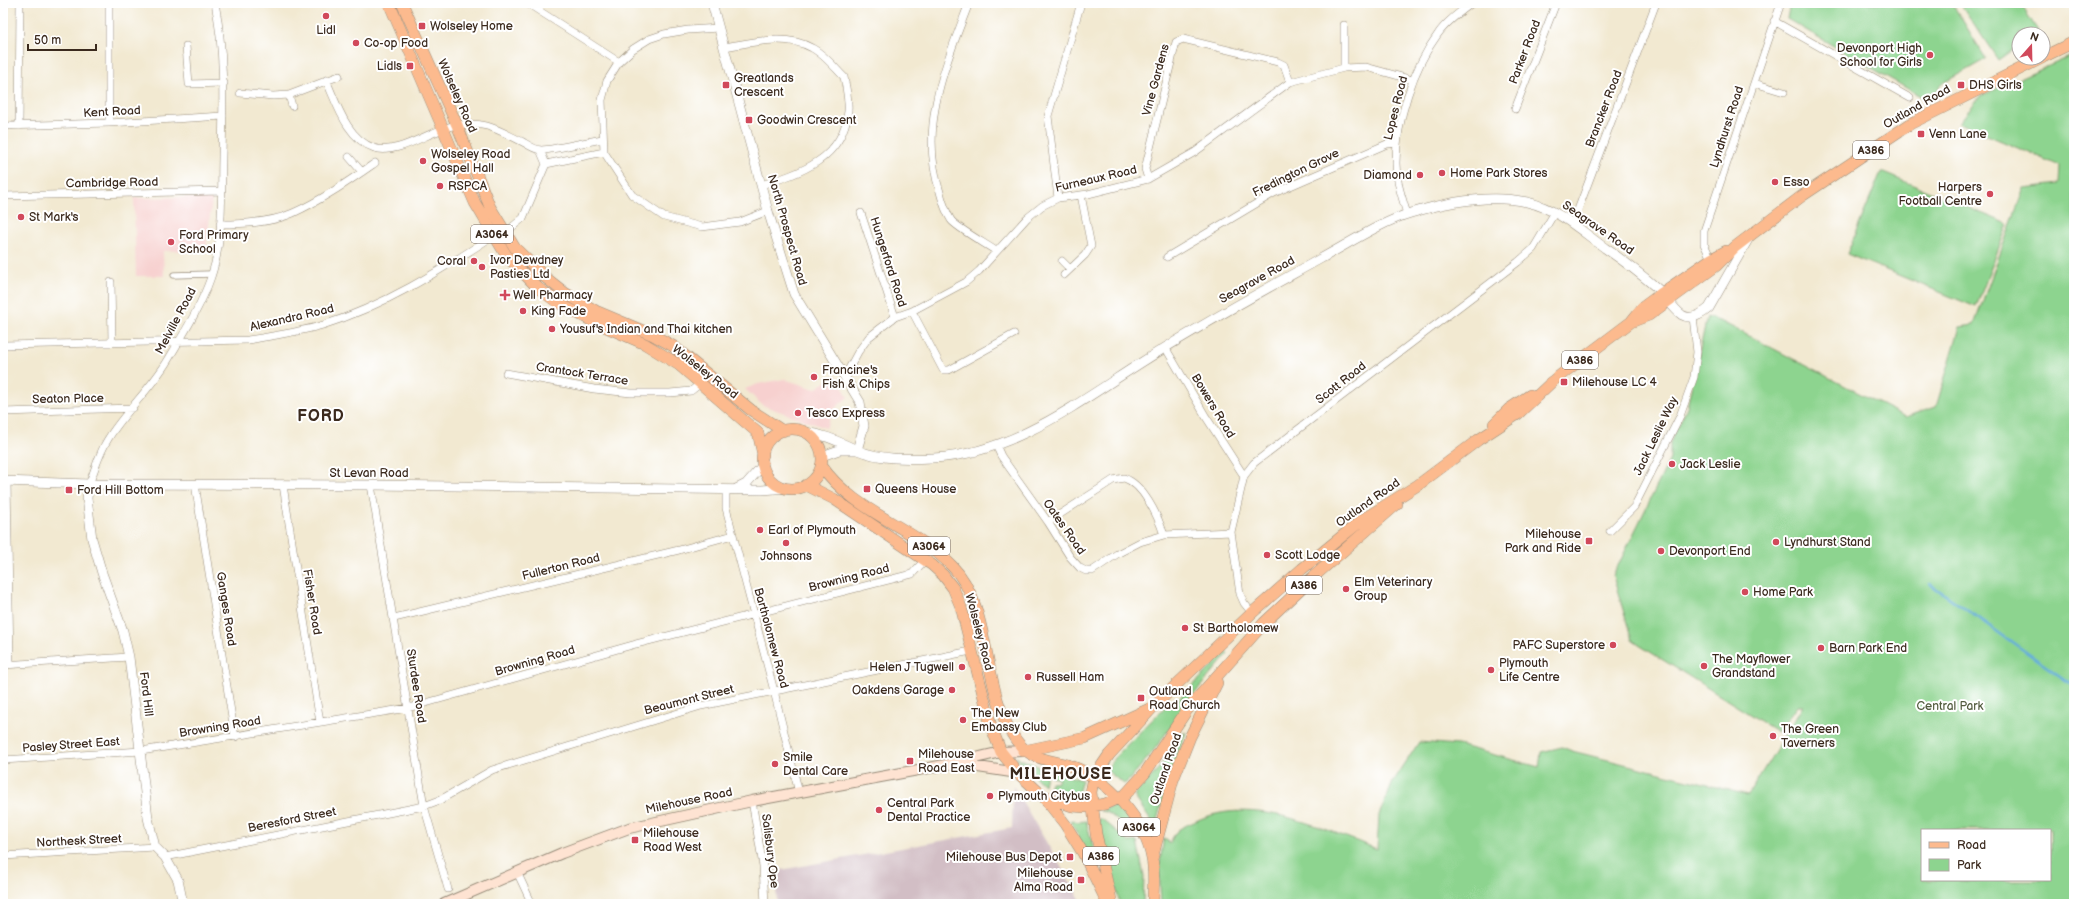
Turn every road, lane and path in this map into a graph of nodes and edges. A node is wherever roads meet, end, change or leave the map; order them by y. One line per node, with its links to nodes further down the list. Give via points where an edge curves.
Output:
1 (20, 3): 40 (street)
2 (109, 3): 37 (street)
3 (215, 3): 28 (street, Melville Road, via 220,28)
4 (389, 3): 41 (main road, Wolseley Road / A3064)
5 (402, 3): 38 (main road, Wolseley Road / A3064)
6 (527, 3): 21 (street)
7 (712, 3): 16 (street, North Prospect Road)
8 (969, 3): 66 (street, via 943,71 935,102 931,156 934,174 952,221)
9 (1081, 3): 55 (street, via 1048,116)
10 (1472, 3): 26 (street, Lopes Road, via 1438,33)
11 (1556, 3): 35 (street, Parker Road)
12 (1656, 3): 61 (street, Brancker Road)
13 (1780, 3): 14 (street, Lyndhurst Road)
14 (1774, 21): 29 (street, Lyndhurst Road); 33 (street)
15 (1344, 24): 23 (street)
16 (719, 28): 19 (street, North Prospect Road); 21 (street, via 688,30 649,39)
17 (2074, 42): 20 (main road, Outland Road / A386)
18 (186, 46): 28 (street, via 189,84)
19 (724, 47): 51 (street, North Prospect Road); 51 (street, via 771,40 793,41 813,48 844,77 848,110 840,141 818,163 793,175)
20 (2051, 54)
21 (619, 62): 42 (street, via 607,80 602,100)
22 (2026, 66): 64 (main road, Outland Road / A386, via 1910,124 1802,196)
23 (1344, 68): 26 (street, Furneaux Road, via 1366,67); 27 (street, Furneaux Road)
24 (339, 76): 25 (street)
25 (326, 80): 32 (street); 41 (street, via 350,129 360,141 373,148 395,148)
26 (1413, 80): 43 (street, Lopes Road)
27 (1290, 82): 50 (street, Furneaux Road, via 1195,152); 50 (street, Vine Gardens, via 1284,65 1278,62 1183,39 1176,42 1144,169)
28 (224, 83): 36 (street, Melville Road)
29 (1754, 83): 30 (street); 68 (street, Lyndhurst Road, via 1704,231 1704,244)
30 (1784, 92)
31 (240, 93): 32 (street)
32 (289, 95): 34 (street)
33 (1910, 98)
34 (292, 106)
35 (1515, 109)
36 (223, 116): 37 (street, Kent Road); 52 (street, Melville Road)
37 (109, 123): 40 (street, Kent Road)
38 (456, 125): 41 (street); 44 (street, via 483,124); 62 (main road, Wolseley Road / A3064, via 490,207)
39 (3, 126): 40 (street, Kent Road)
40 (19, 126)
41 (443, 129): 63 (main road, Wolseley Road / A3064, via 474,203)
42 (602, 139): 44 (street); 45 (street)
43 (1397, 144): 59 (street, Lopes Road, via 1398,183); 67 (street, Fredington Grove, via 1386,144 1274,193)
44 (540, 150): 48 (street)
45 (604, 152): 48 (street); 56 (street, via 632,195 664,217 702,227 740,222)
46 (349, 157): 49 (street)
47 (375, 163): 49 (street)
48 (546, 164): 62 (street, via 523,218)
49 (362, 172): 60 (street, via 292,214 247,223)
50 (1148, 179): 53 (street, Furneaux Road)
51 (761, 185): 56 (street, North Prospect Road)
52 (222, 191): 54 (street, Cambridge Road); 60 (street, Melville Road)
53 (1081, 195): 55 (street, Furneaux Road); 70 (street, via 1091,246)
54 (3, 196)
55 (1058, 198): 66 (street, Furneaux Road, via 1027,218)
56 (768, 211): 85 (street, North Prospect Road, via 794,294)
57 (1555, 212): 59 (street, Seagrave Road, via 1528,202 1506,199 1439,205); 61 (street, Seagrave Road); 95 (street, Scott Road, via 1533,249 1518,262 1254,463)
58 (861, 213): 77 (street, Hungerford Road)
59 (1407, 214): 83 (street, Seagrave Road, via 1232,307)
60 (220, 224): 71 (street, Melville Road)
61 (1573, 224): 75 (street, Seagrave Road, via 1636,269)
62 (505, 233): 89 (main road, Wolseley Road / A3064, via 528,262 565,293 596,311 673,346 751,410)
63 (493, 236): 80 (street, Alexandra Road, via 410,287 367,309 323,325 248,340); 86 (main road, Wolseley Road / A3064, via 518,269 557,302 576,314 645,344 679,365)
64 (1751, 236): 65 (main road, Outland Road / A386); 78 (street, via 1709,308 1702,315)
65 (1735, 247): 68 (main road, Outland Road / A386); 75 (main road, Outland Road, via 1716,266)
66 (996, 251): 76 (street, Furneaux Road, via 966,282)
67 (1167, 257)
68 (1711, 259): 75 (main road, Outland Road / A386)
69 (1062, 261): 70 (street)
70 (1070, 269): 73 (street)
71 (211, 274): 72 (street); 80 (street, Melville Road, via 199,307)
72 (174, 275)
73 (1064, 275)
74 (111, 282): 81 (street)
75 (1666, 297): 78 (street, Seagrave Road, via 1681,315); 99 (main road, Outland Road / A386, via 1644,307 1631,322 1555,379 1509,409 1478,440)
76 (912, 311): 77 (street, Furneaux Road); 79 (street, via 943,370 949,370)
77 (895, 317): 85 (street, Furneaux Road, via 869,337)
78 (1693, 317): 106 (street, Jack Leslie Way, via 1697,352 1694,377 1680,416 1634,507)
79 (1014, 334)
80 (179, 341): 81 (street, Alexandra Road); 87 (street, Melville Road, via 152,384)
81 (112, 343): 82 (street, Alexandra Road)
82 (3, 344)
83 (1165, 347): 91 (street, Seagrave Road, via 1059,415 1031,431); 95 (street, Bowers Road)
84 (506, 373): 86 (street, Crantock Terrace, via 631,393 691,390)
85 (845, 376): 92 (street, North Prospect Road, via 855,390 863,411 864,426)
86 (701, 383): 93 (main road, Wolseley Road / A3064, via 758,434)
87 (133, 408): 88 (street, Seaton Place); 97 (street, Melville Road, via 107,440)
88 (3, 412)
89 (783, 431): 90 (main road, via 794,429); 93 (main road, via 766,444)
90 (804, 432): 92 (street, via 818,433); 94 (main road, via 816,442)
91 (996, 445): 92 (street, Seagrave Road, via 962,455 935,458 879,457); 105 (street, Oates Road, via 1001,456)
92 (857, 450): 94 (street, via 839,450)
93 (763, 460): 103 (main road, via 767,475 774,483); 104 (street, via 746,484)
94 (822, 460): 102 (main road, via 816,477); 124 (main road, Wolseley Road / A3064, via 841,489 922,541 953,566 975,606 1000,709 1010,732)
95 (1244, 476): 107 (street, Scott Road)
96 (5, 481): 97 (street, St Levan Road); 116 (street)
97 (89, 484): 98 (street, St Levan Road); 115 (street, Ford Hill, via 92,539 123,631)
98 (195, 484): 100 (street, St Levan Road); 122 (street, Ganges Road)
99 (1418, 484): 112 (main road, Outland Road / A386, via 1362,520); 117 (main road, Outland Road / A386, via 1264,623)
100 (283, 485): 101 (street, St Levan Road); 121 (street, Fisher Road)
101 (371, 485): 104 (street, St Levan Road); 113 (street, Sturdee Road)
102 (806, 485): 103 (main road); 110 (main road, Wolseley Road / A3064, via 834,499)
103 (788, 488): 104 (street, St Levan Road)
104 (730, 489): 108 (street, Bartholomew Road, via 726,508)
105 (1048, 522): 109 (street, Oates Road, via 1070,557 1086,571 1092,571 1140,542); 109 (street, via 1114,480 1124,478 1137,484 1160,522)
106 (1610, 531)
107 (1231, 532): 109 (street, Oates Road); 112 (street, Scott Road, via 1240,594)
108 (732, 535): 111 (street, Bartholomew Road); 113 (street, Fullerton Road)
109 (1164, 535)
110 (925, 560): 111 (street, Browning Road, via 912,574); 114 (main road, Wolseley Road / A3064, via 944,575 953,588 961,607)
111 (752, 613): 118 (street, Bartholomew Road); 120 (street, Browning Road)
112 (1252, 613): 119 (main road, Outland Road / A386)
113 (394, 618): 120 (street, Sturdee Road)
114 (972, 650): 118 (street, Beaumont Street); 125 (main road, Wolseley Road / A3064, via 991,726)
115 (129, 657): 116 (street); 123 (street, Ford Hill)
116 (6, 664)
117 (1223, 670): 132 (main road, Outland Road / A386, via 1187,710 1145,773); 139 (main road, Outland Road / A386, via 1190,737 1173,780)
118 (774, 691): 130 (street, Bartholomew Road); 134 (street, Beaumont Street, via 701,706 492,770 440,800)
119 (1155, 705): 124 (main road, Outland Road / A386, via 1085,738); 129 (main road, Outland Road / A386, via 1109,755)
120 (408, 708): 121 (street, Browning Road); 134 (street, Sturdee Road)
121 (320, 722): 122 (street, Browning Road)
122 (235, 737): 123 (street, Browning Road)
123 (141, 751): 126 (street, Pasley Street East); 136 (street, Ford Hill, via 145,798)
124 (1023, 751): 125 (main road, Outland Road); 129 (main road, A3064, via 1038,758 1071,766)
125 (1001, 752): 127 (main road, Milehouse Road); 128 (main road, Wolseley Road / A3064)
126 (3, 760)
127 (950, 764): 128 (main road, Milehouse Road); 130 (main road, Milehouse Road)
128 (1018, 773): 131 (main road, Wolseley Road / A3064)
129 (1094, 777): 132 (main road, A3064); 135 (main road, A386)
130 (799, 793): 133 (main road, Milehouse Road)
131 (1043, 796): 135 (main road, Outland Road / A386, via 1072,806); 146 (main road, A386, via 1083,852)
132 (1119, 799): 135 (main road, Outland Road / A386); 139 (main road, A3064, via 1133,817)
133 (752, 801): 140 (main road, Milehouse Road, via 629,828); 145 (street, Salisbury Ope, via 763,866)
134 (424, 806): 138 (street, Beresford Street); 141 (street, Sturdee Road)
135 (1092, 806): 147 (main road, A386)
136 (155, 847): 137 (street, Northesk Street); 138 (street)
137 (3, 856)
138 (165, 857): 142 (street, via 178,880)
139 (1152, 859): 148 (main road, A386)
140 (517, 872): 143 (main road, Milehouse Road); 144 (street)
141 (448, 889)
142 (183, 904)
143 (444, 904)
144 (532, 904)
145 (765, 904)
146 (1108, 904)
147 (1112, 904)
148 (1153, 904)

